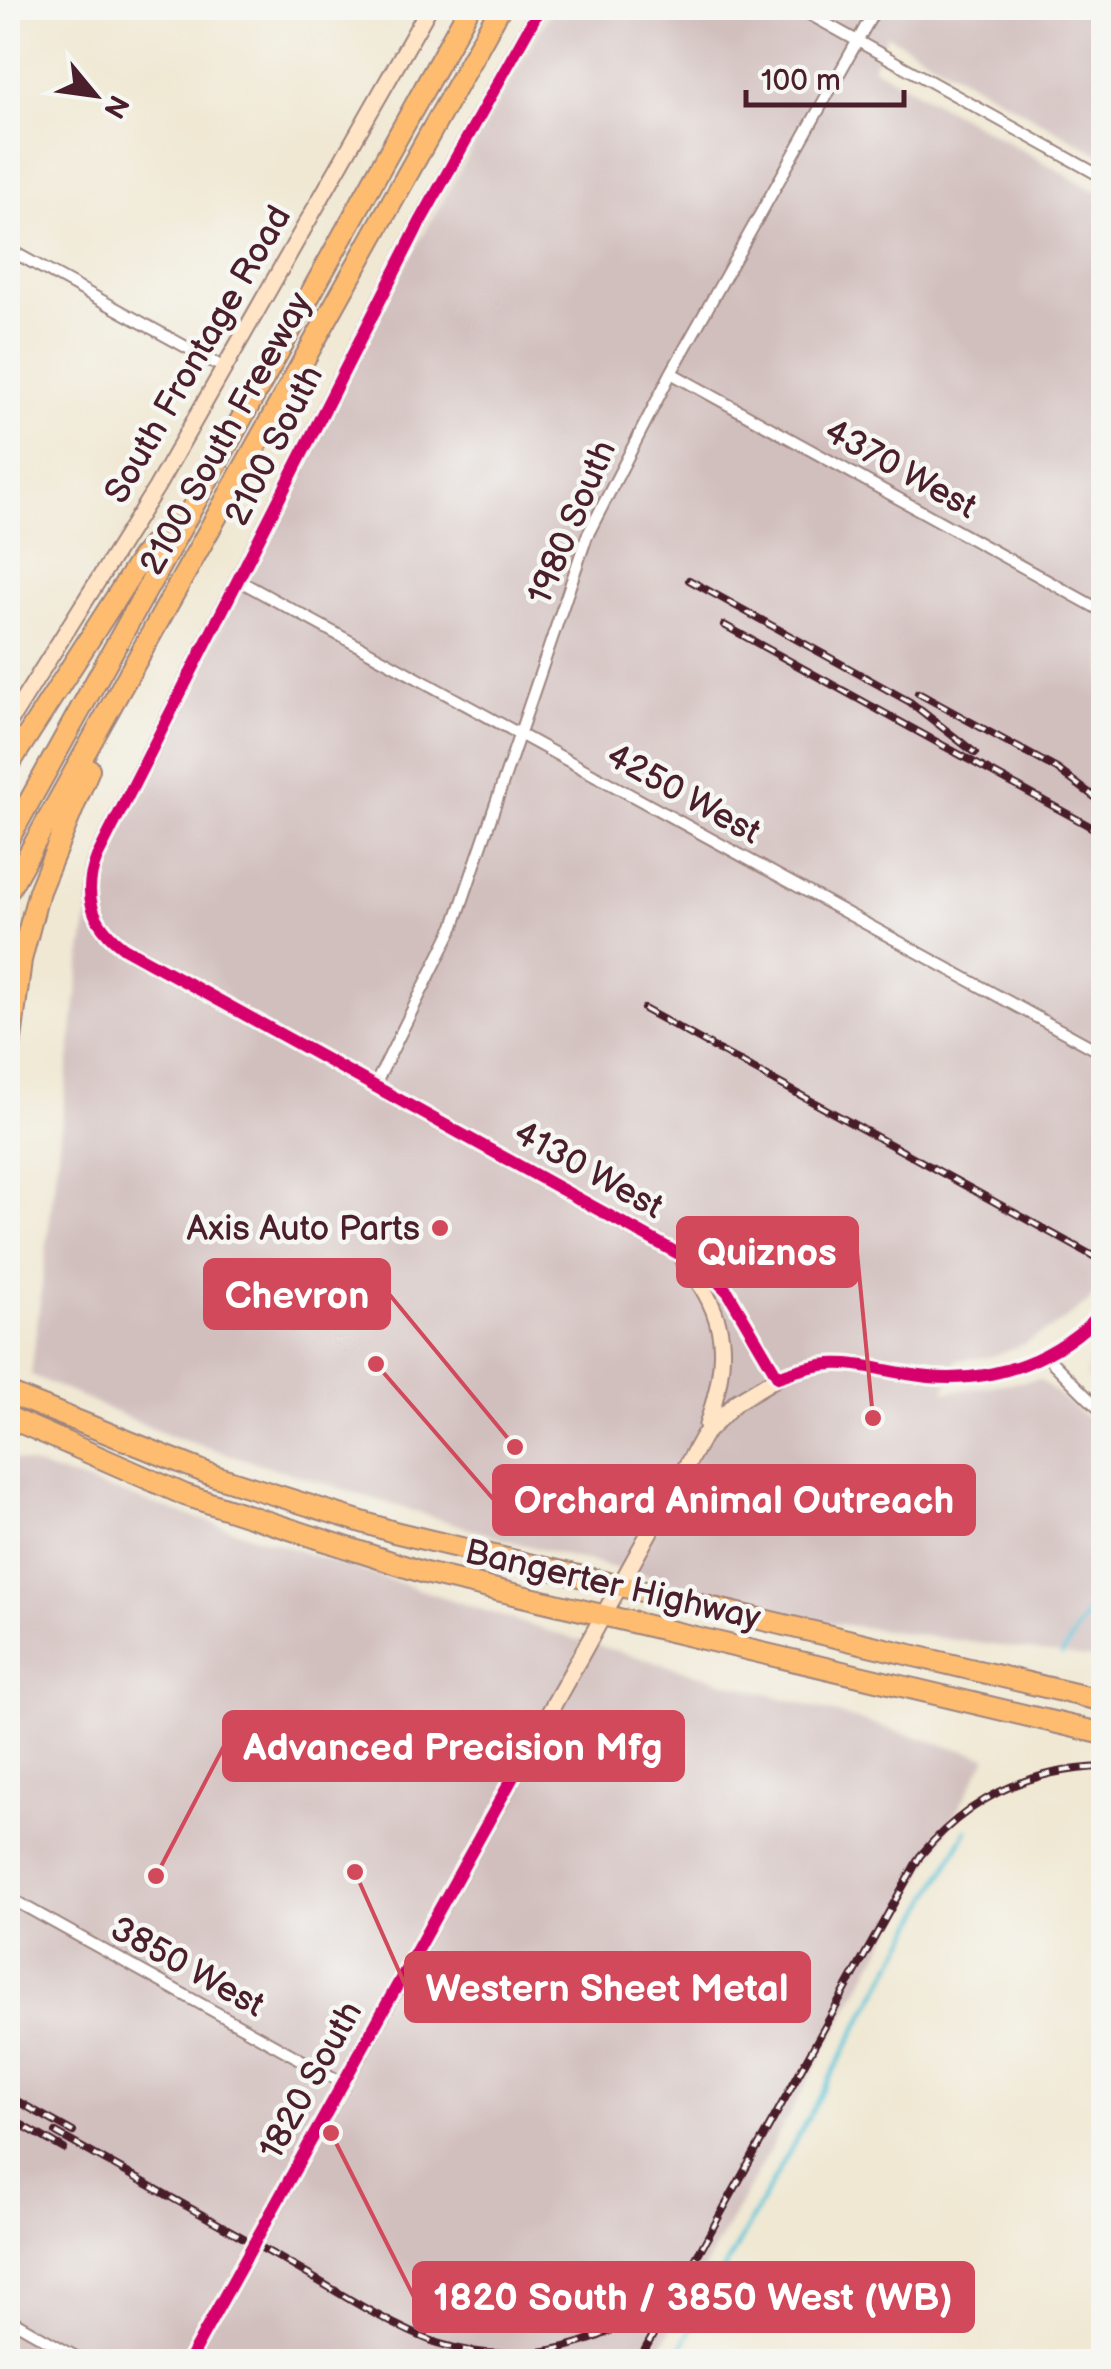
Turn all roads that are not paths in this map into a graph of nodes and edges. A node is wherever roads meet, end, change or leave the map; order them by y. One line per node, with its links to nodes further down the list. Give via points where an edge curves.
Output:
1 (429, 8): 10 (street, South Frontage Road)
2 (469, 8): 13 (highway, 2100 South Freeway)
3 (500, 8): 12 (highway, 2100 South Freeway)
4 (540, 8): 14 (street, 2100 South, via 414,234)
5 (798, 8): 7 (street)
6 (876, 8): 7 (street, 1980 South)
7 (858, 40): 8 (street); 11 (street, 1980 South)
8 (1104, 178)
9 (8, 249): 10 (street)
10 (226, 370): 16 (street, South Frontage Road)
11 (671, 373): 15 (street, 4370 West); 17 (street, 1980 South, via 583,545)
12 (248, 459): 20 (highway, 2100 South Freeway); 23 (highway, via 63,827 21,960)
13 (202, 487): 18 (highway, via 142,557); 19 (highway, 2100 South Freeway)
14 (238, 580): 17 (street, 4250 West); 21 (street, 2100 South, via 97,858 88,888)
15 (1104, 612)
16 (8, 724)
17 (518, 734): 22 (street, 4250 West); 24 (street, 1980 South, via 454,926)
18 (8, 766)
19 (8, 840)
20 (8, 891)
21 (95, 919): 24 (street, 4130 West, via 124,948)
22 (1104, 1054)
23 (8, 1064)
24 (375, 1085): 25 (street, 4130 West)
25 (665, 1245): 29 (street, 4130 West, via 706,1269 728,1292); 34 (street, via 711,1300 723,1342 720,1384)
26 (1104, 1310): 27 (street)
27 (1045, 1355): 29 (street, via 964,1378 838,1360); 31 (street)
28 (8, 1377): 33 (highway)
29 (778, 1377): 34 (street, 1820 South, via 736,1402)
30 (8, 1392): 33 (highway, Bangerter Highway)
31 (1104, 1414)
32 (8, 1418): 36 (highway, Bangerter Highway, via 238,1515 426,1573)
33 (83, 1423): 35 (highway, Bangerter Highway, via 280,1498)
34 (703, 1436): 35 (street, 1820 South)
35 (617, 1588): 36 (street, 1820 South); 37 (highway, Bangerter Highway)
36 (603, 1616): 38 (highway, Bangerter Highway); 40 (street, 1820 South)
37 (1104, 1701)
38 (1104, 1734)
39 (8, 1897): 40 (street, 3850 West)
40 (343, 2083): 43 (street, 1820 South)
41 (8, 2318): 42 (street)
42 (85, 2362)
43 (188, 2362)

